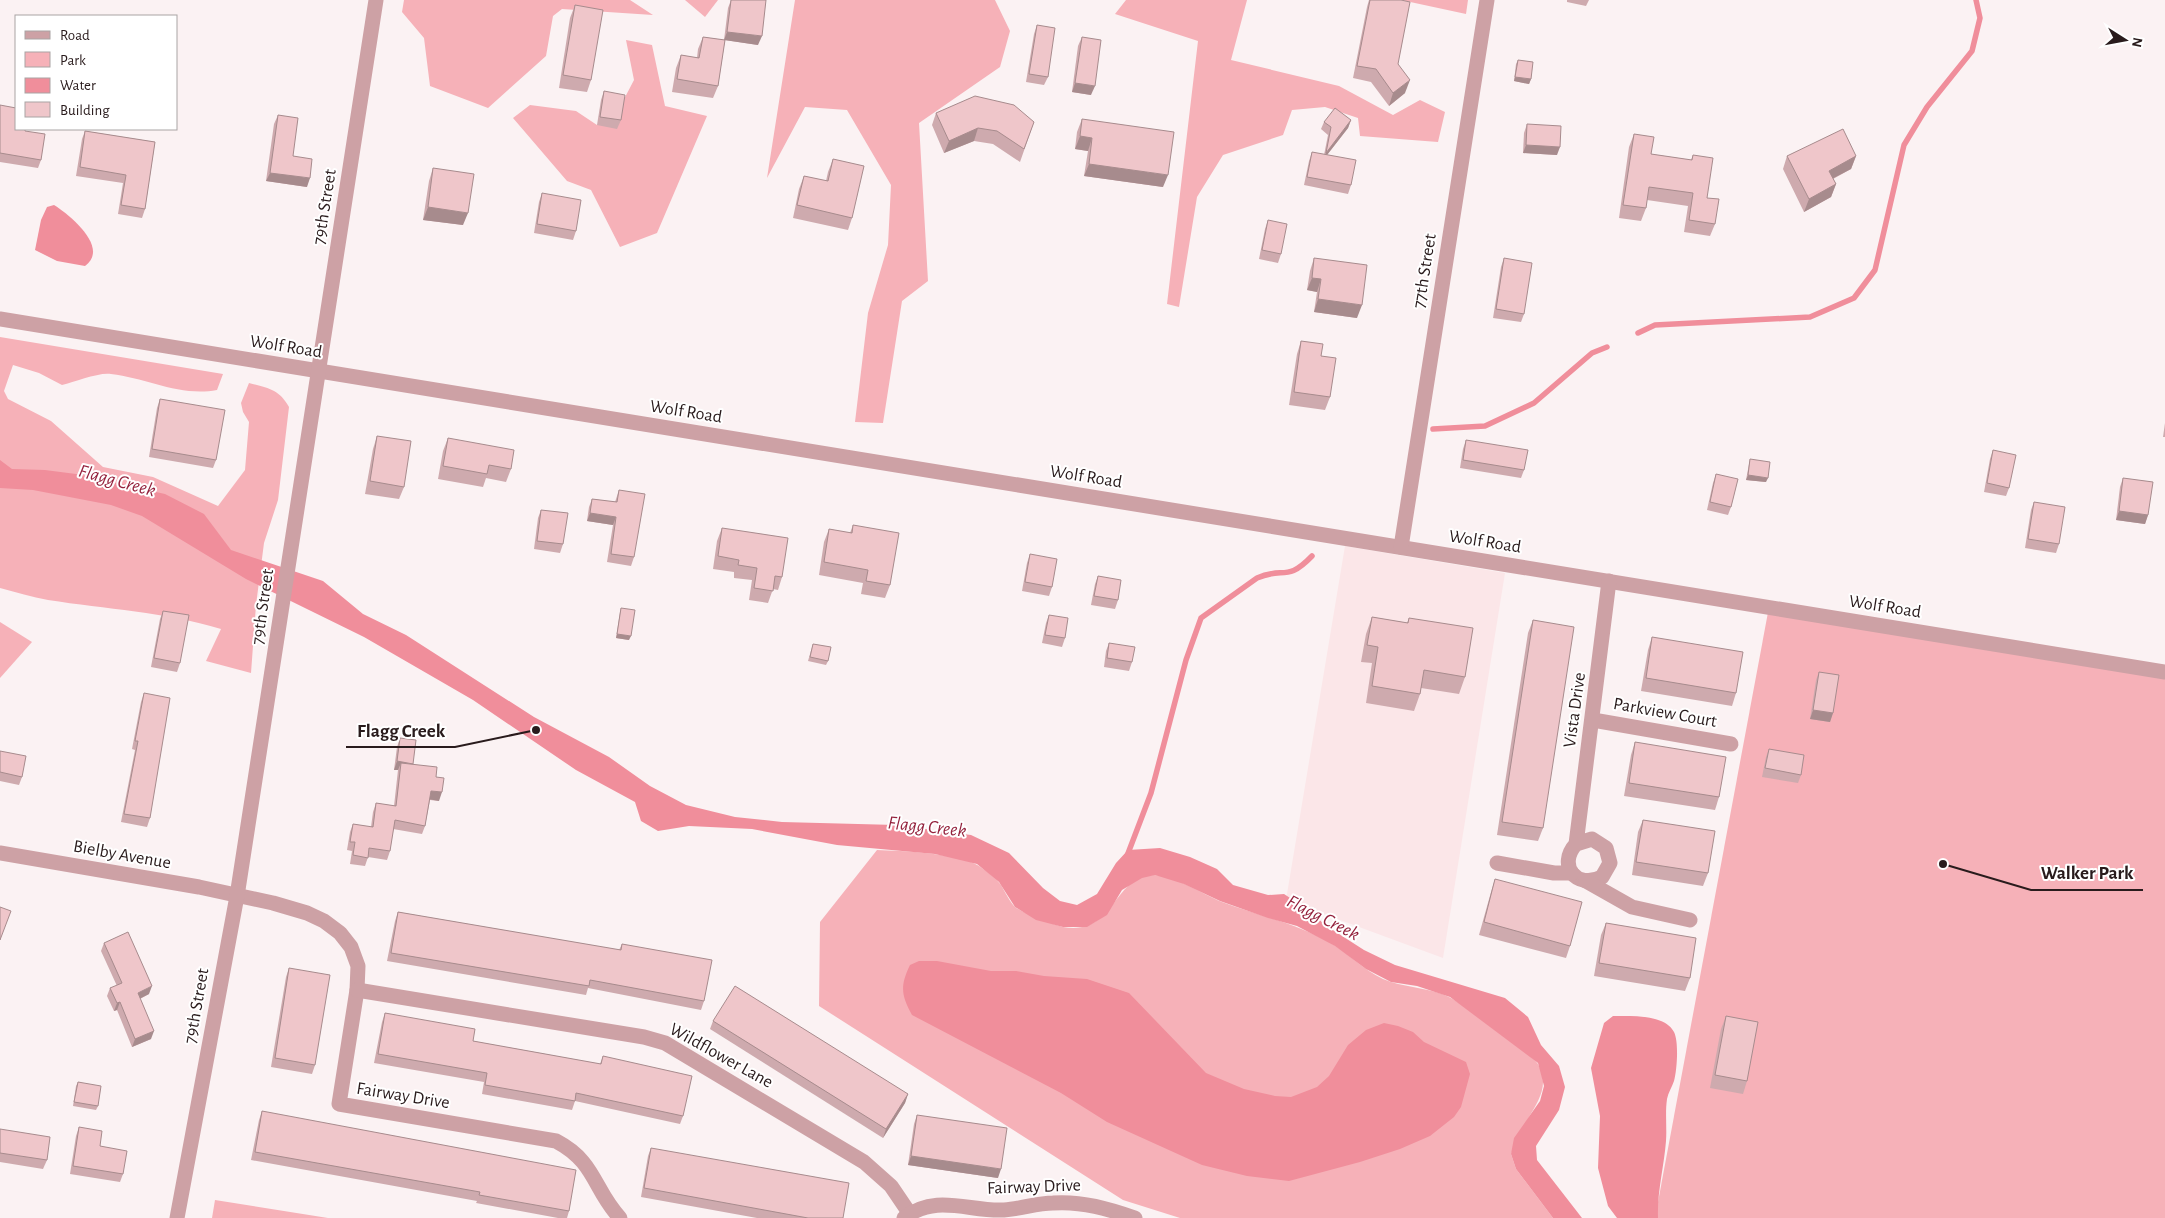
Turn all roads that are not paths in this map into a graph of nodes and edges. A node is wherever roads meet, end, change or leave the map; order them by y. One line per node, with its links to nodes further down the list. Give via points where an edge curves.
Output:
1 (376, 0): 4 (street, 79th Street)
2 (1486, 0): 5 (street, 77th Street)
3 (0, 319): 4 (street, Wolf Road)
4 (319, 371): 5 (street, Wolf Road); 15 (street, 79th Street)
5 (1401, 547): 6 (street, Wolf Road)
6 (1609, 581): 7 (street, Wolf Road); 8 (street, Vista Drive)
7 (2165, 672)
8 (1593, 720): 9 (street, Parkview Court); 10 (street, Vista Drive)
9 (1731, 744)
10 (1576, 844): 13 (street, Vista Drive, via 1568,857); 14 (street, via 1584,840 1600,842 1609,855 1610,863 1602,877)
11 (0, 853): 15 (street, Bielby Avenue)
12 (1497, 863): 13 (street)
13 (1572, 873): 14 (street)
14 (1586, 882): 16 (street, via 1632,907)
15 (236, 896): 17 (street, Fairway Drive, via 298,910 324,921 340,933 351,947 358,966); 19 (street, 79th Street)
16 (1690, 920)
17 (357, 990): 18 (street, Wildflower Lane, via 665,1043 864,1162 891,1186); 20 (street, Fairway Drive, via 339,1104 556,1141 583,1160)
18 (907, 1216): 21 (street, Fairway Drive, via 943,1204 1004,1210 1053,1202 1089,1204)
19 (177, 1218)
20 (620, 1218)
21 (1135, 1218)

